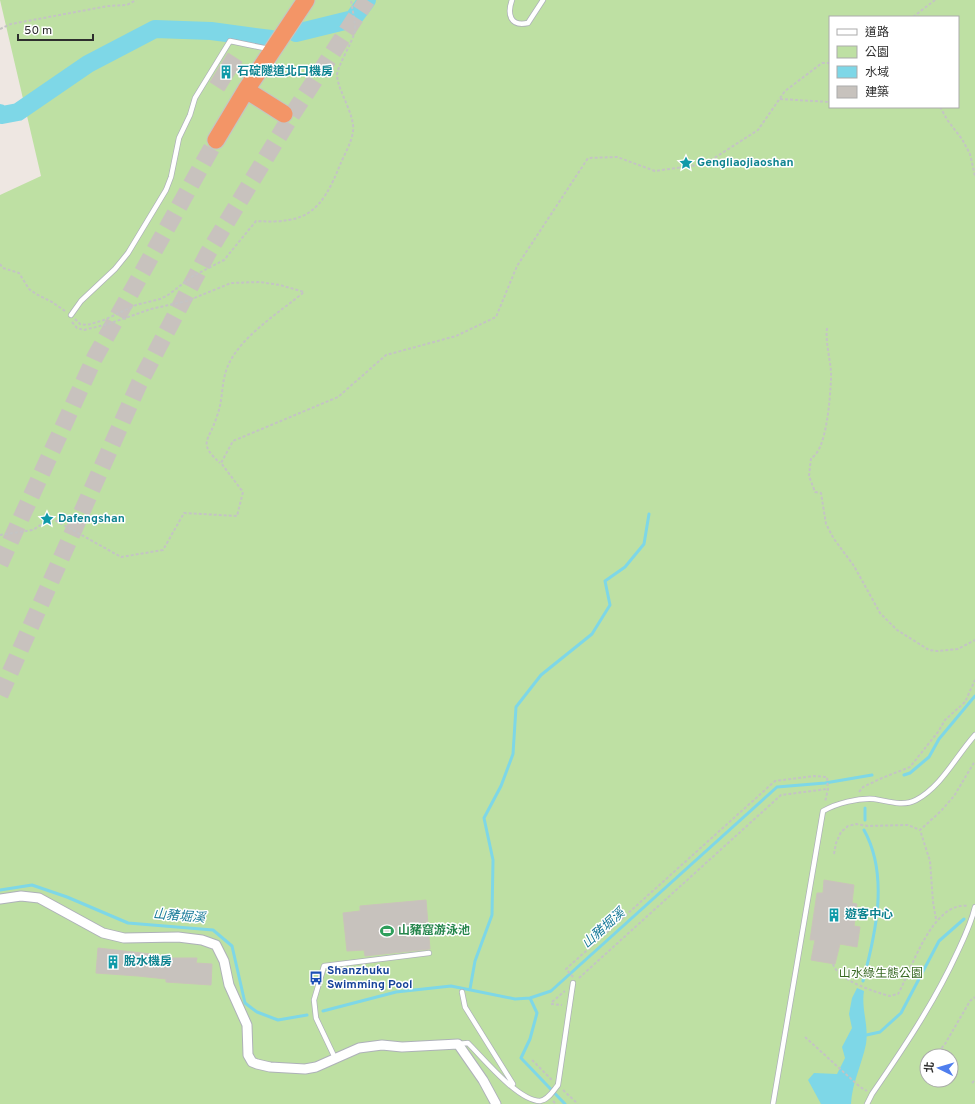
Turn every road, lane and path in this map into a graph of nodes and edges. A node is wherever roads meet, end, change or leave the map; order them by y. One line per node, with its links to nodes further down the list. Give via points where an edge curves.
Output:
1 (136, 0): 8 (path, via 126,5 11,24)
2 (306, 0): 9 (highway)
3 (351, 0): 19 (path, via 355,31 337,74 353,131 331,187 323,199 315,208 293,220 256,221 224,260 193,276 160,300 136,305 87,325 80,324)
4 (512, 0): 5 (lane, via 510,17 515,23 521,24 528,23)
5 (543, 0)
6 (935, 0): 7 (path)
7 (914, 16)
8 (0, 29)
9 (273, 49): 11 (highway); 19 (lane, via 230,41 195,98 180,138 166,190 128,253 81,301)
10 (829, 63): 12 (path, via 822,63 785,91)
11 (246, 90): 15 (highway); 16 (highway)
12 (780, 98): 13 (path); 21 (path, via 758,130 705,164 655,171 617,157 588,158 517,266 496,317 456,336 386,355 338,397 233,441)
13 (829, 102)
14 (941, 108): 17 (path, via 970,154)
15 (284, 114)
16 (216, 140)
17 (975, 176)
18 (0, 264): 19 (path, via 3,268 18,273 29,289)
19 (71, 315): 21 (path, via 72,322 77,328 84,330 151,309 187,301 231,283 260,282 304,292 242,344 227,369 217,417 206,443 208,452)
20 (827, 328): 23 (path, via 831,380 828,420 815,456 811,458 809,476 815,492 821,493 826,524 854,566 880,613 897,630 929,650 958,649)
21 (221, 464): 22 (path, via 243,492 237,516 184,513 164,550 120,557 51,518 33,530)
22 (0, 535)
23 (975, 640)
24 (975, 680): 28 (path, via 965,702 945,720 910,767 863,787)
25 (975, 735): 28 (lane, via 934,787 915,801 897,804 873,799)
26 (975, 761): 30 (path, via 954,796)
27 (828, 788): 29 (path); 37 (path, via 781,795); 37 (path, via 827,777 775,781 566,969)
28 (853, 801): 29 (lane)
29 (823, 811): 50 (lane)
30 (920, 830): 31 (path, via 908,825 848,826 841,832); 34 (path, via 930,861)
31 (834, 854)
32 (0, 899): 44 (street, via 21,896 39,898 103,933 124,938 178,937 202,940 216,945 224,961 229,985 247,1025 248,1055 252,1062 270,1067 305,1069)
33 (975, 907): 34 (path, via 961,905); 51 (lane, via 972,921 949,970 914,1032)
34 (936, 919): 36 (path, via 898,994 890,996 856,983 841,975)
35 (430, 953): 44 (lane, via 324,966 314,1000 316,1018)
36 (833, 964)
37 (574, 982): 40 (lane); 40 (path, via 552,1003)
38 (462, 992): 48 (lane, via 465,1007)
39 (975, 997): 43 (path)
40 (570, 1005): 48 (lane, via 558,1086 549,1097 540,1101)
41 (805, 1037): 47 (path)
42 (458, 1044): 44 (street, via 402,1047 382,1045 359,1048); 48 (lane, via 468,1043); 49 (street)
43 (942, 1048)
44 (335, 1058)
45 (975, 1080): 46 (path)
46 (972, 1083)
47 (860, 1087)
48 (517, 1091)
49 (496, 1104)
50 (773, 1104)
51 (867, 1104)

